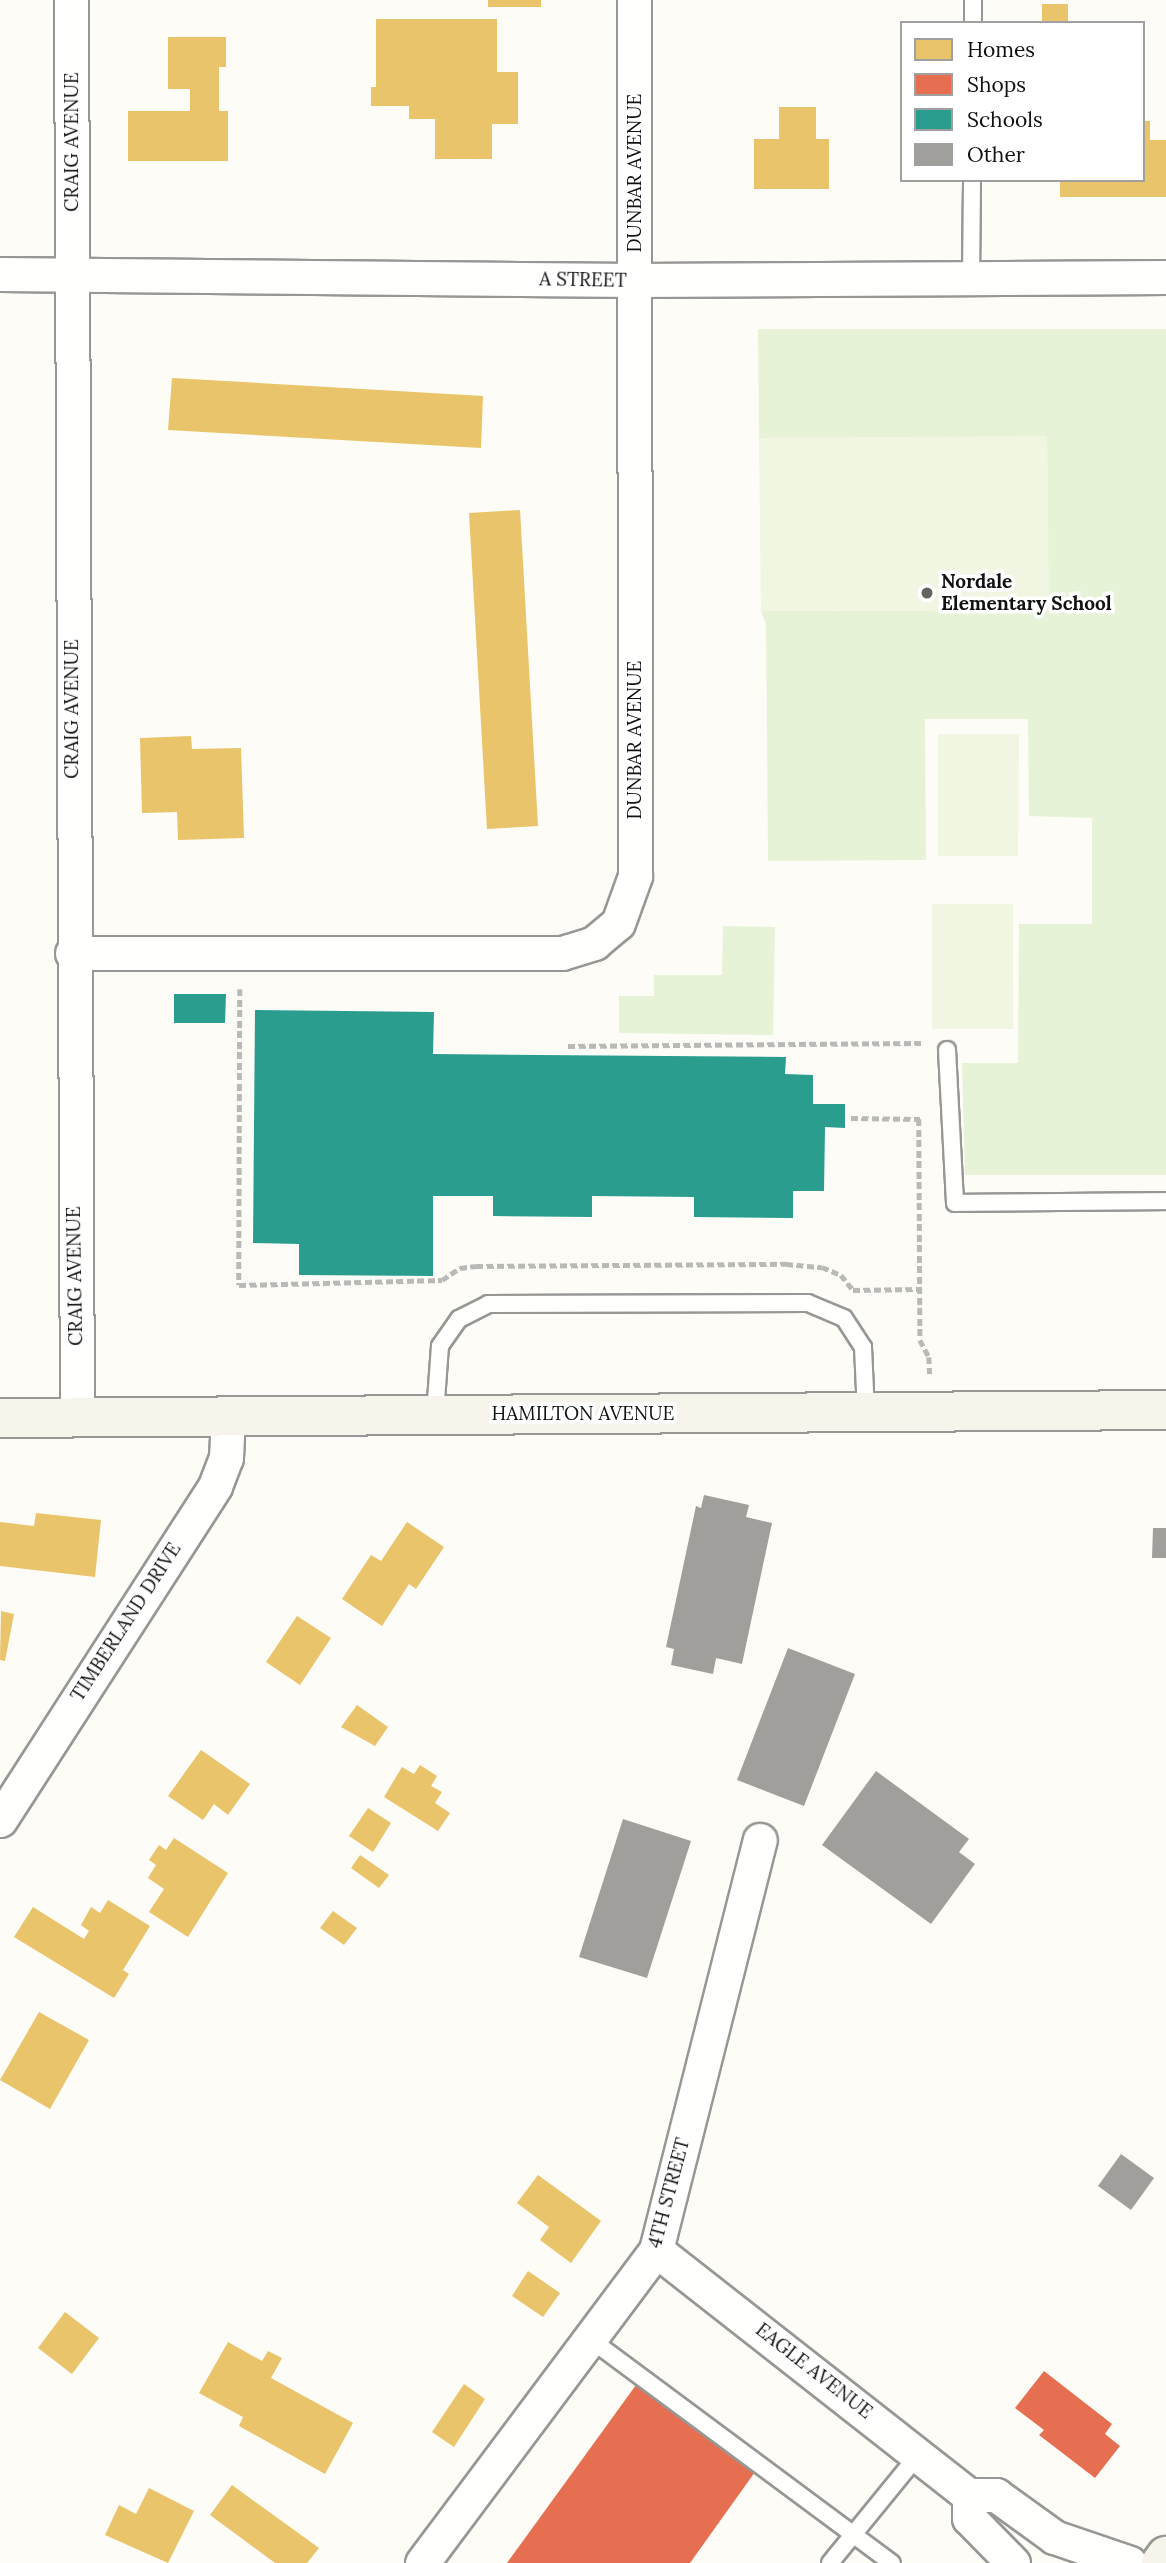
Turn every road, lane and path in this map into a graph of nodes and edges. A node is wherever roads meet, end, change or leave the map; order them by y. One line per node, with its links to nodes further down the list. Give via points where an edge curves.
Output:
1 (71, 0): 7 (street, CRAIG AVENUE)
2 (634, 0): 10 (street, DUNBAR AVENUE)
3 (973, 0): 4 (lane)
4 (973, 21)
5 (972, 182): 9 (lane)
6 (0, 274): 7 (street, A STREET)
7 (72, 274): 10 (street, A STREET); 11 (street, CRAIG AVENUE)
8 (1166, 277): 9 (street, A STREET)
9 (971, 279): 10 (street, A STREET)
10 (635, 280): 12 (street, DUNBAR AVENUE, via 635,876 618,923 594,943 562,953)
11 (72, 953): 12 (street, DUNBAR AVENUE); 25 (street, CRAIG AVENUE)
12 (240, 953): 19 (path, via 239,1285 442,1280 460,1268 476,1266 786,1264 822,1267 841,1275 853,1290)
13 (568, 1045): 14 (path, via 929,1043)
14 (947, 1050): 17 (lane)
15 (851, 1118): 16 (path)
16 (919, 1119): 17 (path); 19 (path)
17 (951, 1119): 18 (lane, via 955,1203)
18 (1166, 1201)
19 (920, 1289): 22 (path, via 920,1340 929,1357)
20 (1166, 1410): 22 (street, HAMILTON AVENUE)
21 (866, 1412): 22 (street, HAMILTON AVENUE); 23 (street, HAMILTON AVENUE); 23 (lane, via 863,1348 844,1318 808,1303 488,1304 459,1319 440,1346)
22 (931, 1412)
23 (435, 1414): 24 (street, HAMILTON AVENUE)
24 (228, 1416): 25 (street, HAMILTON AVENUE); 27 (street, TIMBERLAND DRIVE, via 226,1458 215,1486)
25 (77, 1417): 26 (street, HAMILTON AVENUE)
26 (0, 1418)
27 (0, 1820)
28 (760, 1840): 29 (street, 4TH STREET)
29 (656, 2250): 30 (street, 4TH STREET); 31 (street, EAGLE AVENUE)
30 (590, 2339): 33 (lane); 35 (street, 4TH STREET)
31 (920, 2453): 32 (street, EAGLE AVENUE); 33 (lane)
32 (969, 2495): 38 (street, via 969,2518); 39 (street, via 996,2496 1054,2537)
33 (853, 2534): 36 (lane); 37 (lane)
34 (1166, 2556): 40 (street)
35 (422, 2563)
36 (830, 2563)
37 (892, 2563)
38 (1013, 2563)
39 (1130, 2563)
40 (1160, 2563)

